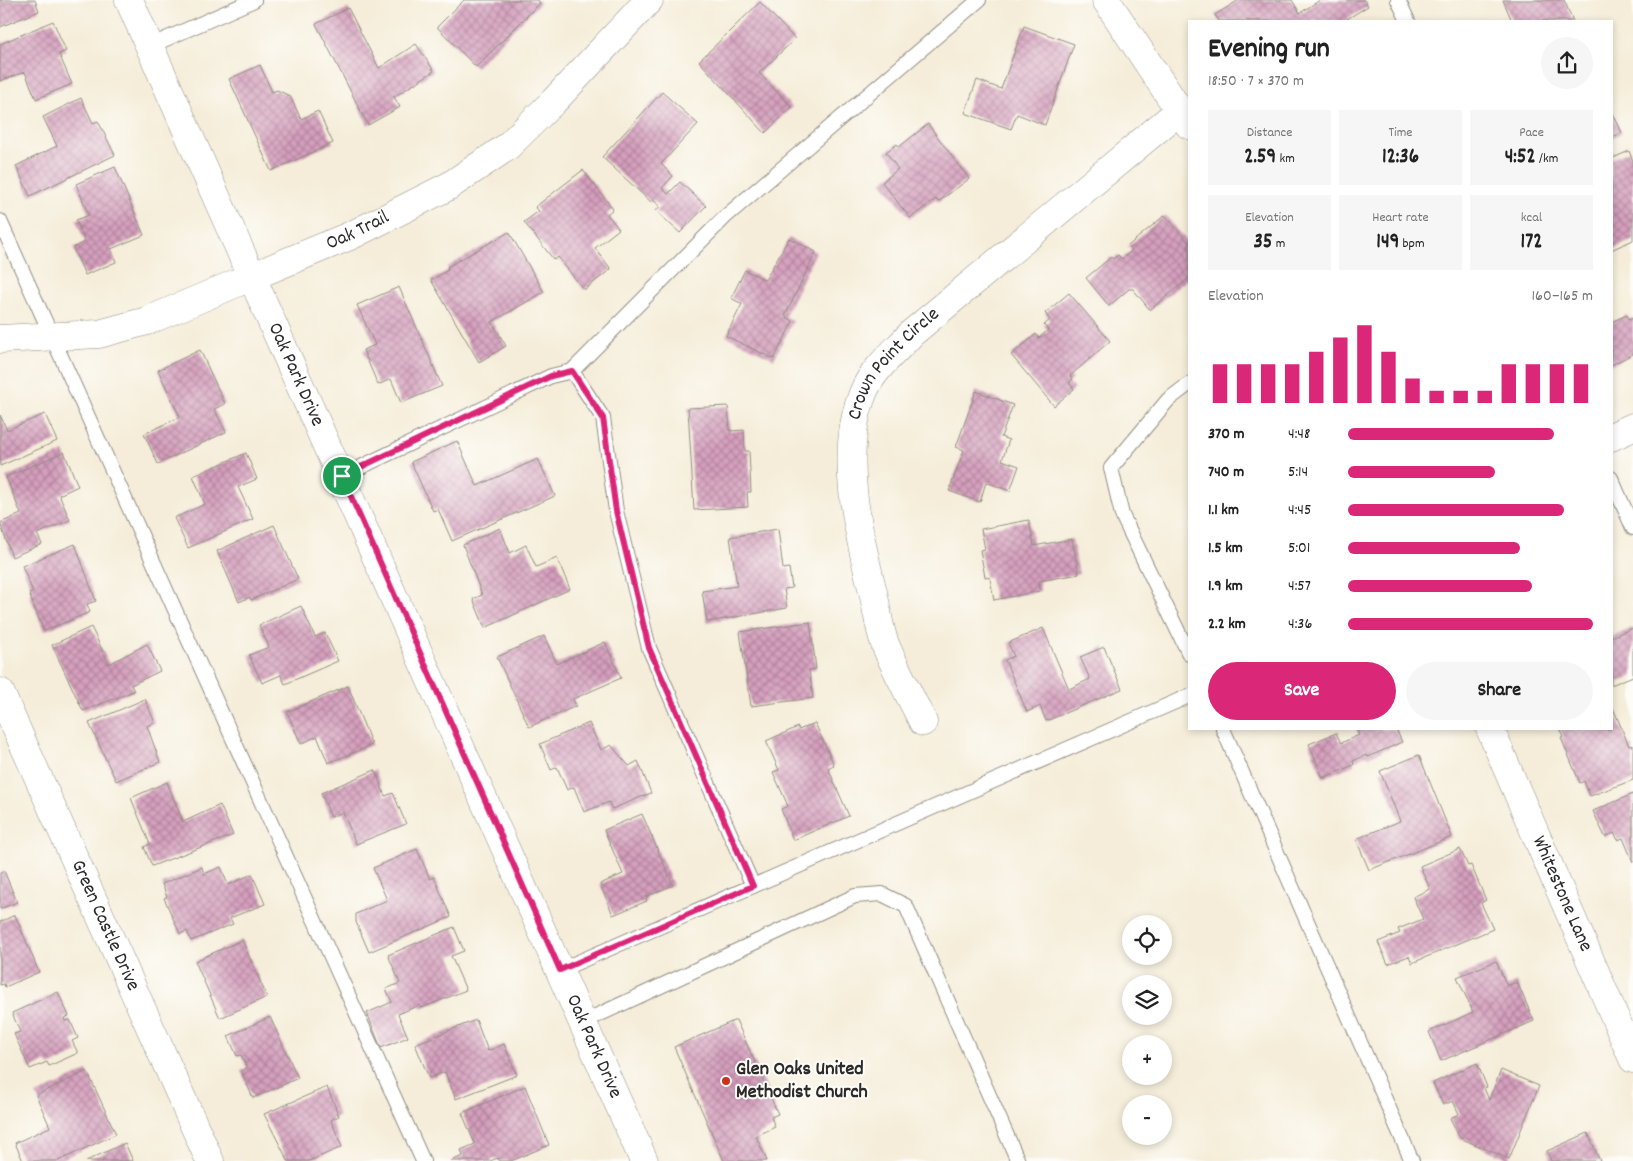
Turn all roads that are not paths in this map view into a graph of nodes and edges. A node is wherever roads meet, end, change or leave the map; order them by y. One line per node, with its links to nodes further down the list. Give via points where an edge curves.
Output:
1 (129, 0): 8 (street, Oak Park Drive)
2 (254, 0): 8 (lane)
3 (649, 0): 11 (street, Oak Trail, via 507,147 449,186 352,234)
4 (979, 0): 14 (lane, via 724,217)
5 (1106, 0): 9 (street)
6 (1398, 0): 7 (lane)
7 (1408, 20)
8 (150, 46): 11 (street, Oak Park Drive)
9 (1184, 118): 24 (street, Crown Point Circle, via 912,333 864,390 857,410 853,444 852,483 858,530 885,642)
10 (0, 221): 12 (lane)
11 (253, 276): 12 (street, Oak Trail, via 147,321 99,334); 18 (street, Oak Park Drive)
12 (52, 338): 13 (street, Oak Trail); 32 (lane)
13 (0, 339)
14 (572, 371): 18 (lane, via 551,376); 27 (lane, via 603,418 616,511 649,648)
15 (1188, 385): 21 (lane, via 1168,400 1111,468 1122,515)
16 (1633, 427): 17 (street)
17 (1613, 436)
18 (342, 476): 28 (street, Oak Park Drive)
19 (1613, 483): 20 (lane)
20 (1633, 528)
21 (1188, 652)
22 (0, 692): 31 (street, Green Castle Drive)
23 (1188, 696): 27 (lane)
24 (923, 722)
25 (1223, 730): 35 (lane)
26 (1490, 730): 30 (street, Whitestone Lane)
27 (753, 886): 28 (lane)
28 (560, 970): 29 (street, Oak Park Drive)
29 (583, 1022): 33 (street, Oak Park Drive); 34 (lane, via 856,896 882,894 906,906)
30 (1633, 1059)
31 (210, 1161)
32 (423, 1161)
33 (644, 1161)
34 (1018, 1161)
35 (1412, 1161)

